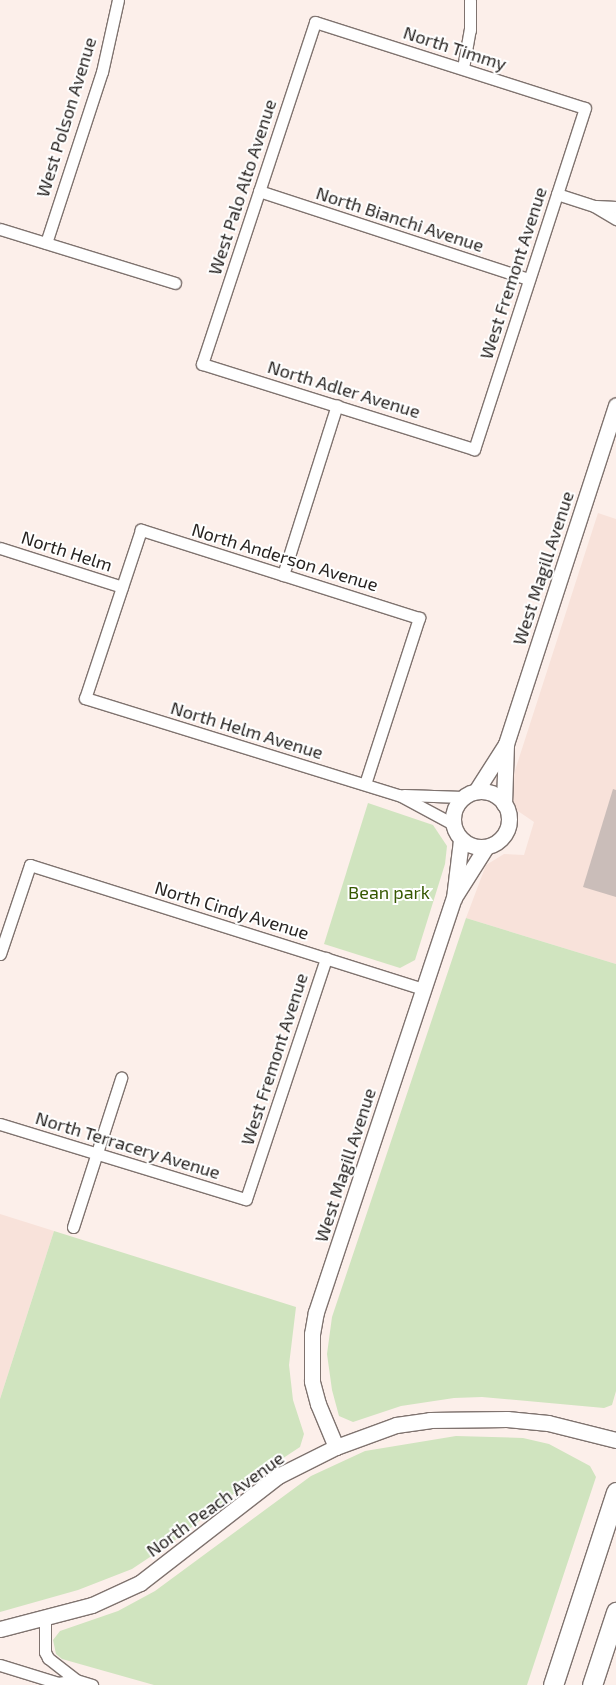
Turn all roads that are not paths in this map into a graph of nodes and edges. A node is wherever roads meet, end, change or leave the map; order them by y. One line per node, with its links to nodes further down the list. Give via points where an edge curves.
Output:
1 (118, 0): 12 (street, West Polson Avenue, via 102,72)
2 (470, 0): 4 (street, via 470,30)
3 (315, 22): 4 (street, North Timmy); 6 (street, West Palo Alto Avenue)
4 (463, 68): 5 (street, North Timmy)
5 (585, 108): 7 (street, West Fremont Avenue)
6 (259, 191): 13 (street, North Bianchi Avenue); 15 (street, West Palo Alto Avenue)
7 (557, 194): 8 (street); 13 (street, West Fremont Avenue)
8 (594, 206): 9 (street); 10 (street)
9 (616, 207)
10 (616, 219)
11 (0, 229): 12 (street)
12 (46, 243): 14 (street)
13 (529, 279): 18 (street, West Fremont Avenue)
14 (175, 283)
15 (202, 364): 16 (street, North Adler Avenue)
16 (337, 405): 18 (street, North Adler Avenue); 20 (street)
17 (616, 405): 22 (street, West Magill Avenue)
18 (474, 449)
19 (0, 548): 21 (street, North Helm)
20 (283, 575): 21 (street, North Anderson Avenue, via 141,530); 23 (street, North Anderson Avenue, via 419,618)
21 (122, 587): 23 (street, North Helm Avenue, via 85,698)
22 (506, 744): 24 (street, West Magill Avenue); 26 (street, West Magill Avenue)
23 (365, 784): 25 (street, North Helm Avenue)
24 (469, 794): 25 (street, North Helm Avenue); 26 (street, via 492,794); 27 (street, via 456,805)
25 (399, 795): 27 (street, North Helm Avenue)
26 (504, 804): 29 (street, via 508,812 507,831)
27 (452, 824): 28 (street)
28 (461, 840): 29 (street, via 472,847); 30 (street, West Magill Avenue)
29 (486, 847): 30 (street, West Magill Avenue)
30 (454, 898): 33 (street, West Magill Avenue)
31 (0, 954): 32 (street, North Cindy Avenue, via 30,865)
32 (326, 958): 33 (street, North Cindy Avenue); 37 (street, West Fremont Avenue)
33 (424, 989): 40 (street, West Magill Avenue, via 316,1312 312,1334 312,1381)
34 (121, 1078): 36 (street)
35 (0, 1124): 36 (street, North Terracery Avenue)
36 (97, 1154): 37 (street, North Terracery Avenue); 38 (street)
37 (246, 1199)
38 (73, 1227)
39 (616, 1440): 40 (street, North Peach Avenue, via 548,1424 463,1418 396,1425)
40 (336, 1447): 43 (street, North Peach Avenue, via 278,1476 140,1583 92,1605)
41 (616, 1492): 48 (main road)
42 (616, 1612): 49 (main road)
43 (45, 1620): 44 (street, North Peach Avenue); 46 (street, via 44,1652)
44 (0, 1629)
45 (0, 1665): 46 (street, via 58,1683)
46 (76, 1680): 47 (street)
47 (92, 1685)
48 (553, 1685)
49 (592, 1685)

